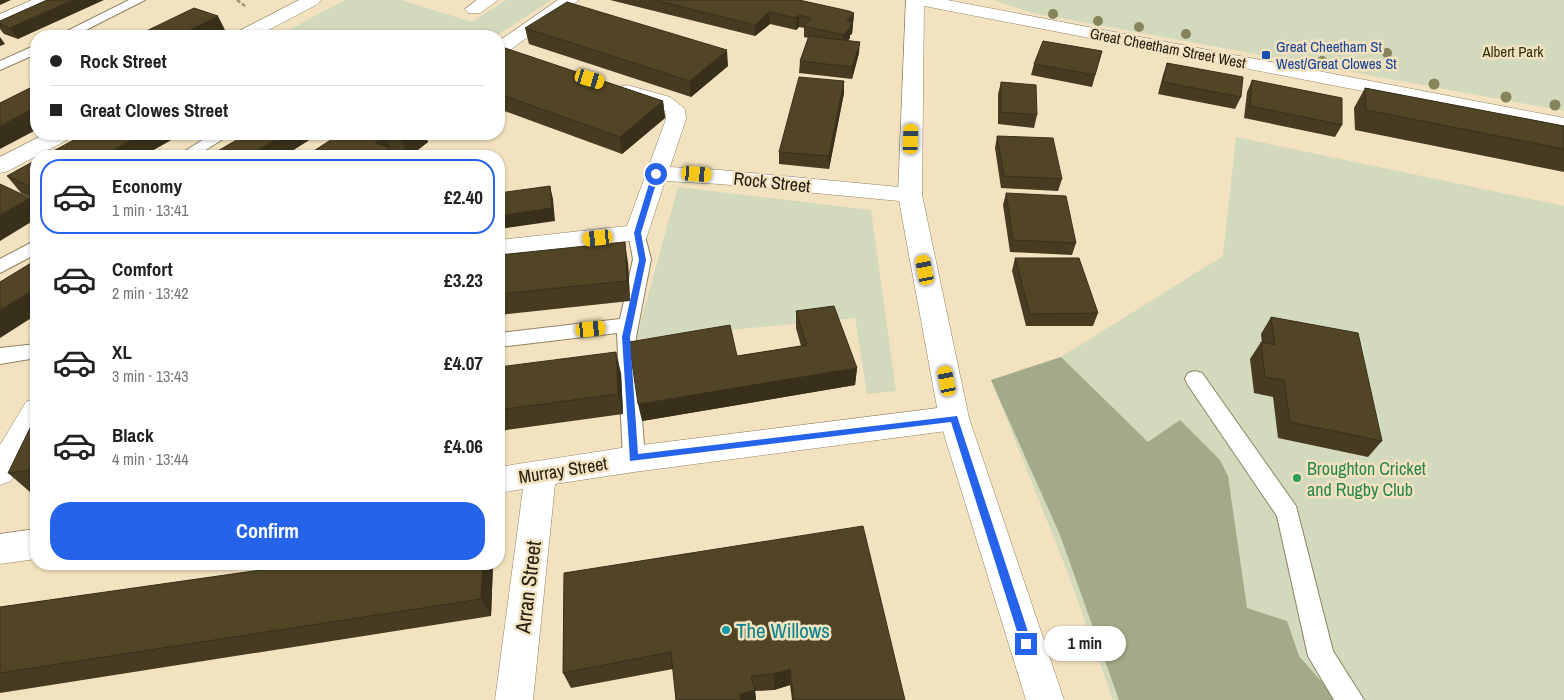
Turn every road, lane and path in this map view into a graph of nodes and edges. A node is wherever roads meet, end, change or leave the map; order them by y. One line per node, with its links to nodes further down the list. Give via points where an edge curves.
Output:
1 (46, 0): 9 (main road)
2 (139, 0): 10 (lane)
3 (312, 0): 11 (main road)
4 (489, 0): 8 (main road)
5 (914, 0): 24 (main road)
6 (919, 0): 16 (main road, Great Cheetham Street West)
7 (567, 8): 13 (main road)
8 (474, 10)
9 (0, 21)
10 (76, 30)
11 (255, 30)
12 (30, 52): 14 (lane)
13 (505, 53)
14 (0, 66)
15 (608, 85): 23 (main road, via 663,102 675,109 676,119)
16 (1564, 124)
17 (50, 140): 20 (main road)
18 (213, 140): 21 (lane)
19 (30, 150): 22 (main road)
20 (30, 150)
21 (195, 150)
22 (0, 166)
23 (656, 174): 24 (main road, Rock Street, via 752,178); 25 (main road)
24 (910, 195): 34 (main road)
25 (637, 233): 26 (main road); 29 (lane, via 642,260)
26 (505, 247)
27 (30, 250): 28 (lane)
28 (0, 267)
29 (628, 325): 30 (lane); 36 (lane, via 626,337)
30 (505, 339)
31 (30, 352): 32 (lane)
32 (0, 356)
33 (1195, 379): 44 (lane, via 1288,513 1321,656)
34 (954, 418): 36 (main road, Murray Street); 43 (main road)
35 (30, 420): 37 (main road)
36 (634, 459): 38 (main road, Murray Street)
37 (0, 472)
38 (541, 474): 39 (main road, Murray Street); 42 (main road, Arran Street)
39 (505, 479)
40 (30, 545): 41 (main road)
41 (0, 548)
42 (514, 700)
43 (1044, 700)
44 (1350, 700)

